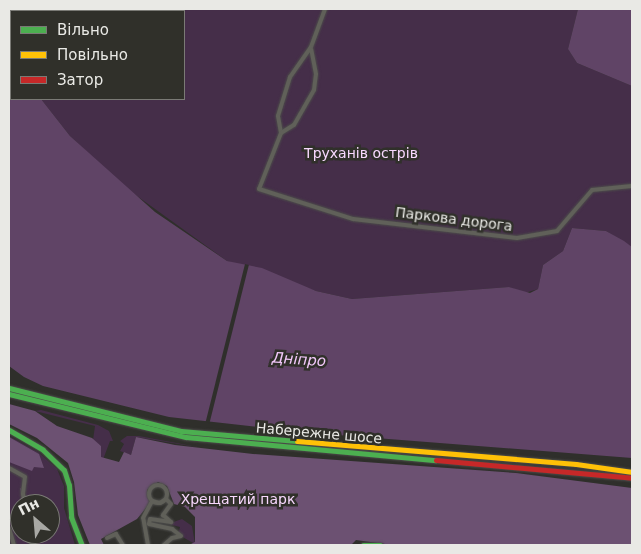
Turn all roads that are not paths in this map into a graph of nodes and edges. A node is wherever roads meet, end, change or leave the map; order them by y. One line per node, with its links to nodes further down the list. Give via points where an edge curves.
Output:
1 (325, 9): 2 (street)
2 (311, 47): 3 (street, via 290,77 278,116); 3 (street, via 316,74 314,90 294,125)
3 (281, 133): 4 (street, Паркова дорога, via 258,189 353,219 517,238 557,231 592,190)
4 (632, 186)
5 (9, 388): 9 (main road, Набережне шосе, via 181,431 567,463)
6 (9, 394): 10 (main road, Набережне шосе, via 186,437)
7 (9, 430): 15 (main road, via 44,450 64,470 69,485 71,517)
8 (9, 468): 11 (street, via 25,477)
9 (632, 472)
10 (632, 478)
11 (23, 494)
12 (9, 528): 14 (street)
13 (106, 538): 16 (street, via 116,534)
14 (14, 545)
15 (82, 545)
16 (123, 545)
17 (148, 545): 18 (street, via 142,522 159,502 171,504 163,515 171,522 150,519 149,524 172,529 181,536)
18 (164, 545)
19 (363, 545): 20 (main road)
20 (380, 545)

